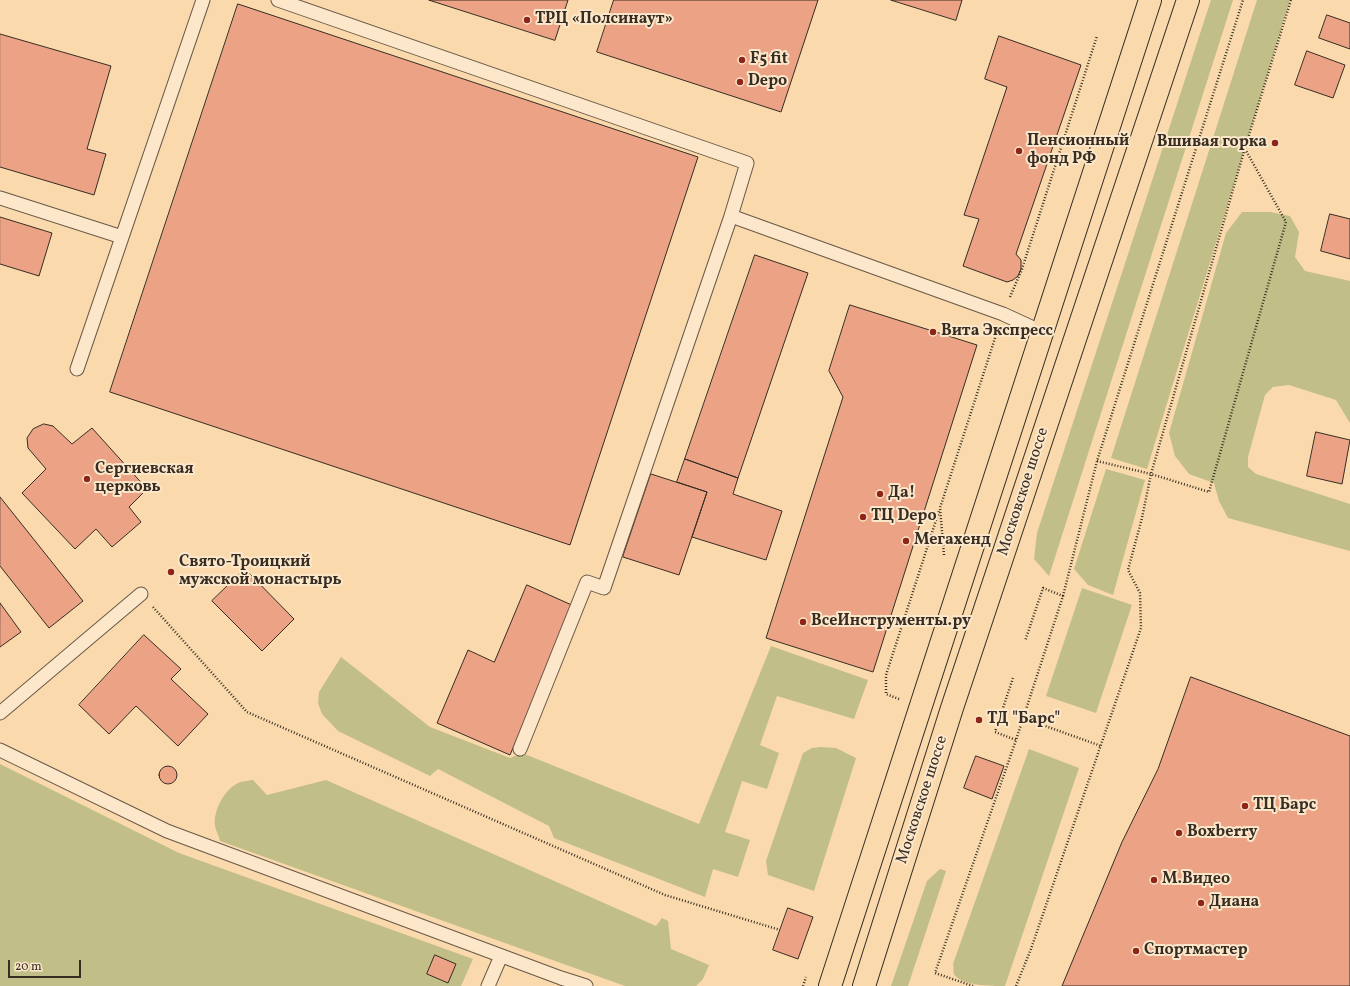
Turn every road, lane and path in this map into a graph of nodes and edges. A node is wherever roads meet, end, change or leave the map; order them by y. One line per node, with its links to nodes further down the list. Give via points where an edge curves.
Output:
1 (203, 0): 11 (lane)
2 (278, 0): 10 (lane, via 747,163)
3 (1150, 0): 13 (main road, Московское шоссе)
4 (1188, 0): 38 (main road, Московское шоссе, via 952,708)
5 (1242, 0): 15 (path)
6 (1291, 0): 8 (path)
7 (1097, 36): 12 (path, via 1022,269)
8 (1245, 148): 16 (path); 16 (path, via 1286,222 1209,492)
9 (0, 198): 11 (lane)
10 (731, 216): 12 (lane); 28 (lane, via 604,588 587,582)
11 (122, 237): 14 (lane)
12 (1003, 314): 13 (lane); 17 (path)
13 (1042, 332): 37 (main road, Московское шоссе)
14 (77, 369)
15 (1097, 461): 16 (path); 20 (path)
16 (1151, 474): 27 (path, via 1128,570 1140,594 1141,628)
17 (940, 508): 18 (path); 23 (path, via 886,675 886,694)
18 (944, 560)
19 (141, 594): 24 (lane); 30 (path, via 247,712 665,895)
20 (1063, 596): 21 (path, via 1043,588); 25 (path)
21 (1025, 641)
22 (1013, 678): 26 (path, via 995,732)
23 (901, 700)
24 (0, 713)
25 (1023, 718): 26 (path); 27 (path)
26 (1016, 740): 39 (path, via 936,973)
27 (1101, 746): 40 (path, via 1031,950)
28 (520, 748)
29 (0, 750): 31 (lane, via 167,831)
30 (780, 930)
31 (501, 956): 33 (lane); 34 (lane)
32 (808, 972): 36 (path)
33 (559, 982): 35 (lane)
34 (488, 986)
35 (586, 986)
36 (803, 986)
37 (830, 986)
38 (864, 986)
39 (973, 986)
40 (1016, 986)

